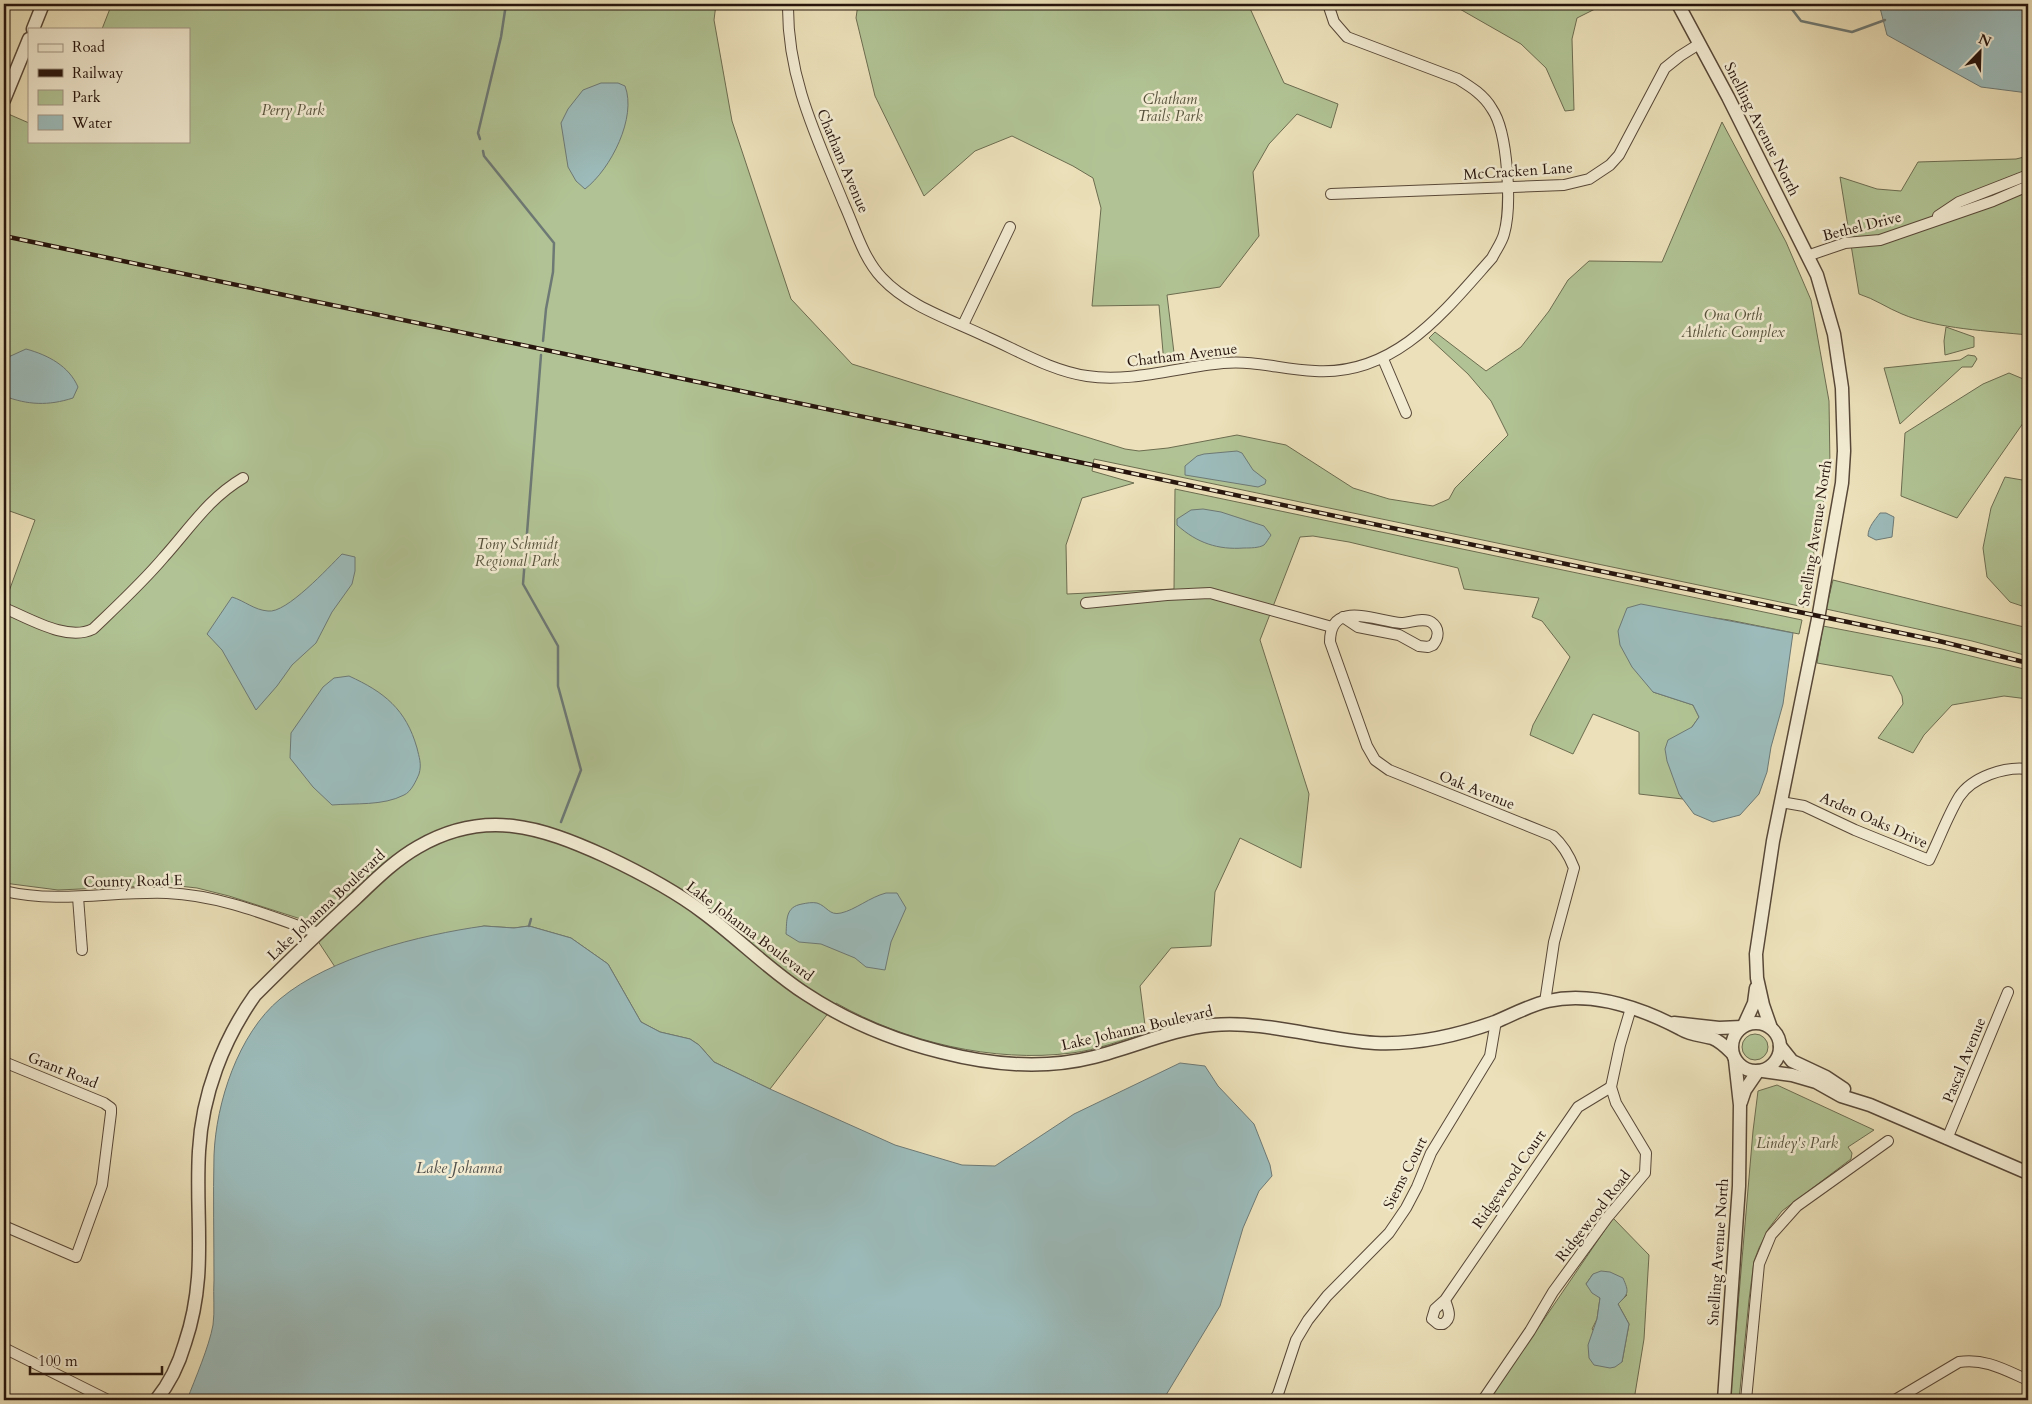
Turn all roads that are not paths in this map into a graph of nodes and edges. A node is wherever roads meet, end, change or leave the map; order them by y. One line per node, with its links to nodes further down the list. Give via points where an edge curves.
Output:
1 (43, 4): 5 (street)
2 (788, 4): 16 (street, Chatham Avenue, via 790,42 801,97 865,252 879,275 903,296)
3 (1328, 4): 11 (street, Chatham Avenue, via 1334,22 1347,37 1458,79 1484,98 1493,109 1503,133)
4 (1678, 4): 7 (street, Snelling Avenue North)
5 (33, 28)
6 (28, 41): 8 (street)
7 (1699, 44): 11 (street, McCracken Lane, via 1666,68 1623,149 1600,173 1576,183); 15 (street, Snelling Avenue North)
8 (4, 100)
9 (2028, 175): 13 (street, Bethel Drive, via 1959,202)
10 (2028, 186): 13 (street, Bethel Drive)
11 (1507, 188): 12 (street, McCracken Lane); 17 (street, Chatham Avenue, via 1504,233 1492,258 1426,329)
12 (1331, 194)
13 (1924, 225): 15 (street, Bethel Drive, via 1880,240 1845,243)
14 (1010, 226): 16 (street)
15 (1807, 256): 25 (street, Snelling Avenue North, via 1817,275 1834,334 1842,388 1844,452 1836,520)
16 (963, 325): 17 (street, Chatham Avenue, via 1052,367 1088,376 1122,377 1243,362 1315,372 1334,371)
17 (1383, 359): 18 (street)
18 (1406, 413)
19 (243, 478): 21 (street, via 207,505 164,558 93,629 66,633)
20 (1086, 603): 23 (street, via 1210,593)
21 (4, 608)
22 (1343, 616): 22 (street, via 1358,626 1399,635 1424,648 1433,645 1438,637 1436,627 1428,621 1400,623 1364,616); 23 (street)
23 (1332, 627): 32 (street, Oak Avenue, via 1330,642 1366,746 1375,760 1389,770 1553,836 1570,858 1574,868 1554,942)
24 (2028, 769): 25 (street, Arden Oaks Drive, via 2000,772 1973,784 1960,796 1929,860 1804,806)
25 (1781, 802): 30 (street, Snelling Avenue North, via 1762,904 1756,954)
26 (4, 891): 27 (street, County Road E)
27 (78, 897): 28 (street, County Road E, via 190,895 238,906); 29 (street)
28 (318, 933): 34 (street, Lake Johanna Boulevard, via 386,870 432,839 468,828 510,825 562,837 639,873 701,911 788,982 838,1013 889,1036 968,1059 1018,1065 1067,1062 1214,1025 1244,1025 1376,1043 1450,1036); 54 (street, Lake Johanna Boulevard, via 255,995 230,1034 215,1072 206,1103 199,1151 200,1261 194,1313 179,1362)
29 (82, 950)
30 (1757, 978): 36 (street, Snelling Avenue North, via 1754,1003); 37 (street, Snelling Avenue North)
31 (2008, 992): 45 (street, Pascal Avenue)
32 (1545, 1002): 33 (street, Lake Johanna Boulevard, via 1581,998); 34 (street, Lake Johanna Boulevard)
33 (1631, 1008): 35 (street, Lake Johanna Boulevard); 42 (street)
34 (1496, 1021): 52 (street, Siems Court, via 1490,1056 1431,1153 1406,1208 1389,1233 1308,1320 1296,1340)
35 (1667, 1022): 36 (street, Lake Johanna Boulevard, via 1719,1028); 39 (street, Lake Johanna Boulevard, via 1689,1034 1713,1038)
36 (1743, 1026): 37 (street, via 1752,1022); 39 (street, via 1733,1037)
37 (1771, 1028): 38 (street, via 1779,1038)
38 (1780, 1046): 41 (street, via 1776,1062); 43 (street, via 1792,1061)
39 (1733, 1056): 41 (street, via 1747,1070); 44 (street, Snelling Avenue North)
40 (4, 1062): 48 (street, Grant Road, via 110,1108 102,1185 76,1257)
41 (1760, 1071): 43 (street, via 1816,1082 1841,1096); 44 (street, Snelling Avenue North, via 1745,1090)
42 (1610, 1087): 49 (street, Ridgewood Court, via 1578,1107); 56 (street, Ridgewood Road, via 1646,1153 1645,1173 1607,1218 1553,1292)
43 (1870, 1104): 45 (street)
44 (1740, 1105): 57 (street, Snelling Avenue North, via 1739,1186)
45 (1947, 1139): 47 (street)
46 (1888, 1141): 58 (street, via 1797,1206 1771,1235 1759,1264)
47 (2028, 1173)
48 (4, 1226)
49 (1445, 1300)
50 (4, 1348): 53 (street)
51 (2028, 1380): 59 (street, via 1979,1361 1959,1362)
52 (1276, 1397): 55 (street)
53 (108, 1400)
54 (156, 1400)
55 (1288, 1400)
56 (1483, 1400)
57 (1724, 1400)
58 (1746, 1400)
59 (1895, 1400)

